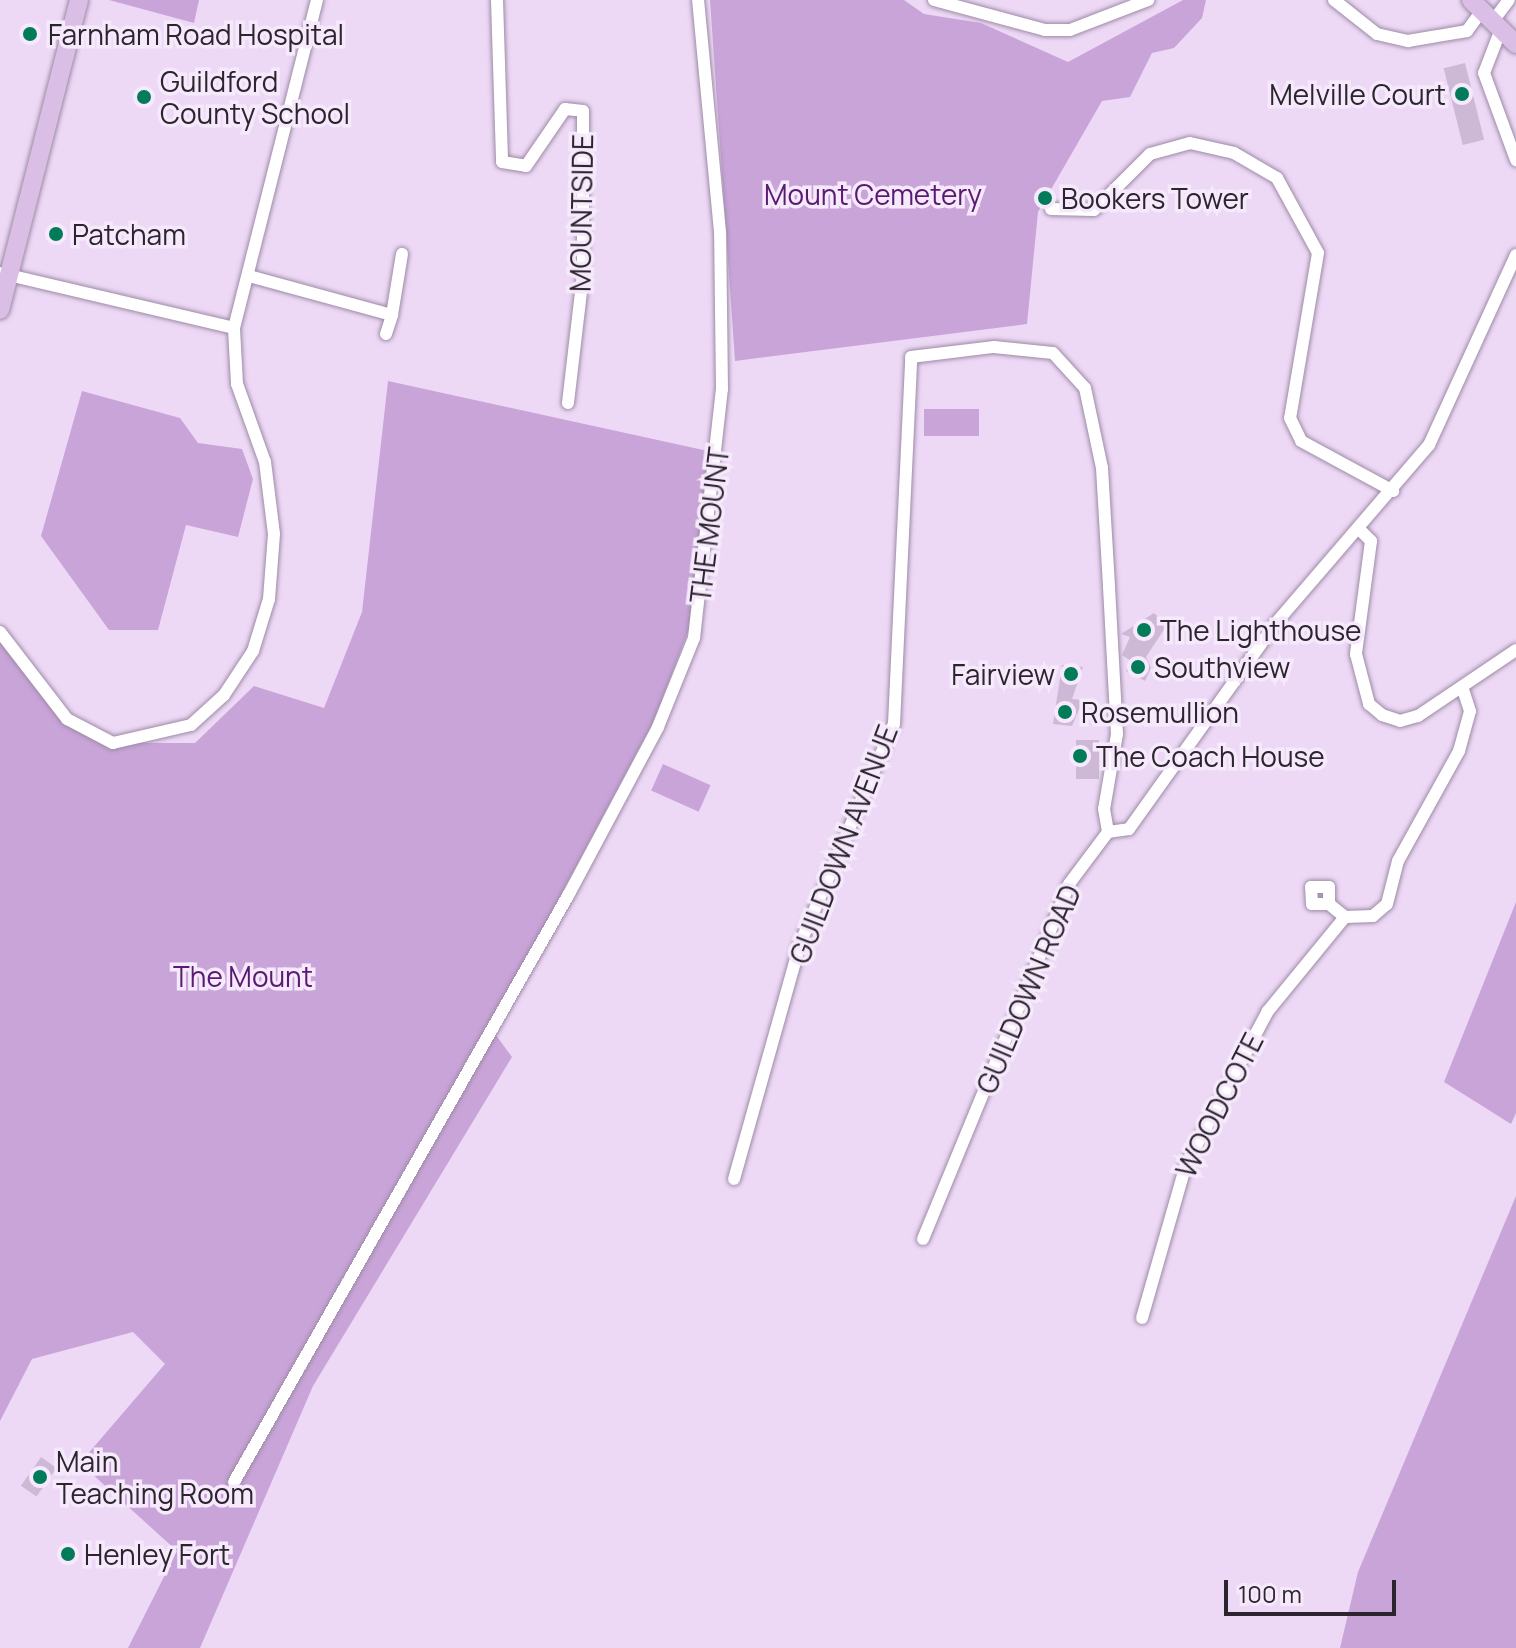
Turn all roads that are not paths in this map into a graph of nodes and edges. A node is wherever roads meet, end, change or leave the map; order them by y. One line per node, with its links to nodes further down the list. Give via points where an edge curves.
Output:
1 (79, 0): 15 (main road)
2 (317, 0): 16 (street)
3 (497, 0): 21 (street, MOUNTSIDE, via 502,162 526,166 565,109 583,111 583,275)
4 (698, 0): 33 (street, THE MOUNT, via 720,232 722,389 694,638 658,727 569,894)
5 (934, 0): 6 (street, via 1045,30 1070,30)
6 (1148, 0)
7 (1334, 0): 9 (street, via 1377,34 1408,41 1467,31)
8 (1509, 0): 9 (street)
9 (1487, 15): 10 (main road); 11 (street, via 1484,73)
10 (1516, 44)
11 (1516, 160)
12 (1051, 209): 22 (street, via 1094,210 1150,154 1190,143 1234,153 1277,178 1318,253 1290,418 1301,441)
13 (402, 254): 18 (street)
14 (1516, 255): 22 (street, GUILDOWN ROAD, via 1433,437)
15 (4, 274): 17 (main road); 19 (street)
16 (249, 276): 18 (street); 19 (street)
17 (0, 310)
18 (392, 315): 20 (street)
19 (234, 328): 24 (street, via 237,384 265,462 274,534 269,599 253,651 224,695 191,725 113,743 67,719)
20 (386, 334)
21 (568, 403)
22 (1393, 491): 23 (street, GUILDOWN ROAD)
23 (1359, 529): 26 (street, via 1371,541 1356,634 1369,704 1400,721); 27 (street, GUILDOWN ROAD, via 1275,624 1129,829)
24 (0, 632)
25 (1516, 650): 26 (street)
26 (1463, 689): 29 (street, via 1470,711 1459,751 1398,861 1387,904 1373,916)
27 (1108, 832): 30 (street, GUILDOWN AVENUE, via 1114,672 1102,468 1085,388 1053,353 994,347 911,357 894,724 800,944); 31 (street, GUILDOWN ROAD, via 1069,884)
28 (1329, 904): 29 (street)
29 (1345, 917): 32 (street, WOODCOTE, via 1268,1011 1186,1165)
30 (734, 1179)
31 (923, 1239)
32 (1142, 1318)
33 (234, 1482)

